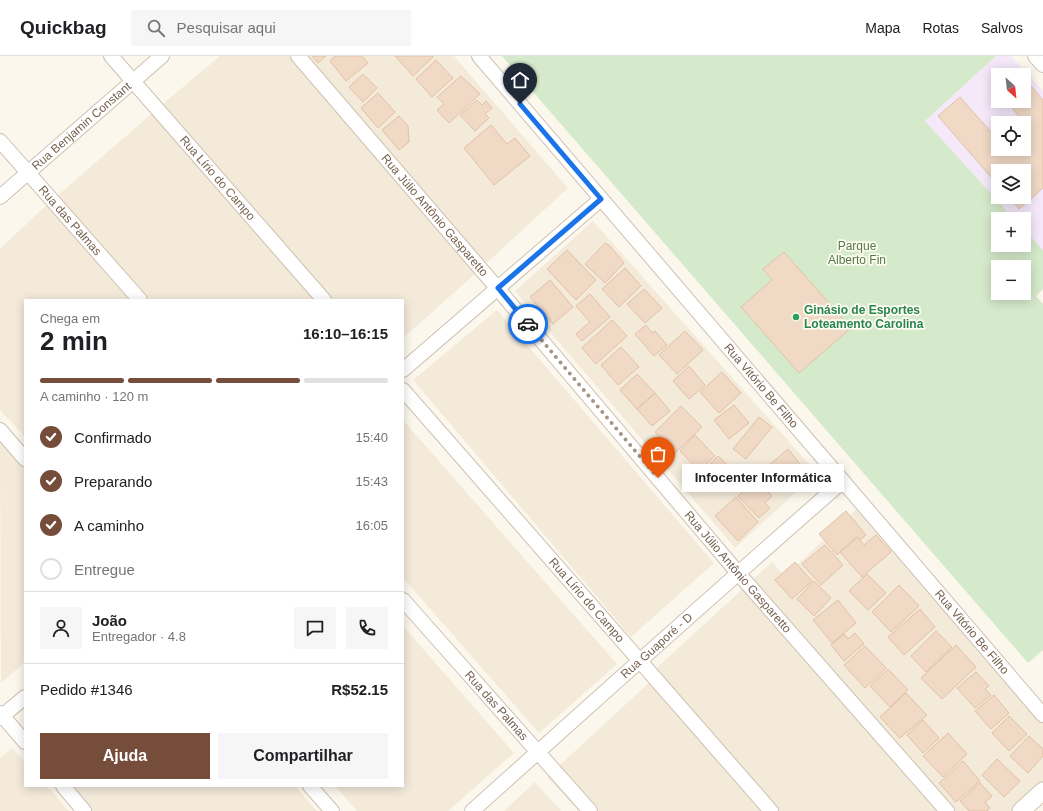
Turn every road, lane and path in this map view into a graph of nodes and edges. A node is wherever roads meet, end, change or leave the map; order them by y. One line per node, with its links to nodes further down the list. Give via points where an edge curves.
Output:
1 (111, 56): 7 (street, Rua Lírio do Campo)
2 (162, 56): 7 (street, Rua Benjamin Constant)
3 (298, 56): 12 (street, Rua Júlio Antônio Gasparetto)
4 (479, 56): 11 (street, Rua Vitório Be Filho)
5 (1035, 56): 6 (street)
6 (1043, 65)
7 (133, 82): 9 (street, Rua Benjamin Constant); 14 (street, Rua Lírio do Campo)
8 (0, 141): 9 (street, Rua das Palmas)
9 (28, 173): 10 (street, Rua Benjamin Constant); 13 (street, Rua das Palmas)
10 (0, 197)
11 (601, 199): 12 (street); 19 (street, Rua Vitório Be Filho)
12 (498, 288): 15 (street); 20 (street, Rua Júlio Antônio Gasparetto)
13 (139, 299)
14 (323, 299)
15 (404, 369)
16 (404, 391): 22 (street, Rua Lírio do Campo)
17 (0, 430): 18 (street)
18 (24, 458)
19 (843, 481): 20 (street, Rua Guaporé - D); 24 (street, Rua Vitório Be Filho)
20 (738, 573): 22 (street, Rua Guaporé - D); 36 (street, Rua Júlio Antônio Gasparetto)
21 (404, 601): 27 (street, Rua das Palmas)
22 (640, 662): 27 (street, Rua Guaporé - D); 35 (street, Rua Lírio do Campo)
23 (24, 698): 25 (street)
24 (1043, 715)
25 (1, 716): 26 (street)
26 (24, 741)
27 (537, 753): 33 (street, Rua Guaporé - D); 34 (street, Rua das Palmas)
28 (63, 787): 31 (street)
29 (311, 787): 32 (street)
30 (1043, 791): 37 (street)
31 (84, 811)
32 (332, 811)
33 (472, 811)
34 (590, 811)
35 (770, 811)
36 (947, 811)
37 (1021, 811)

